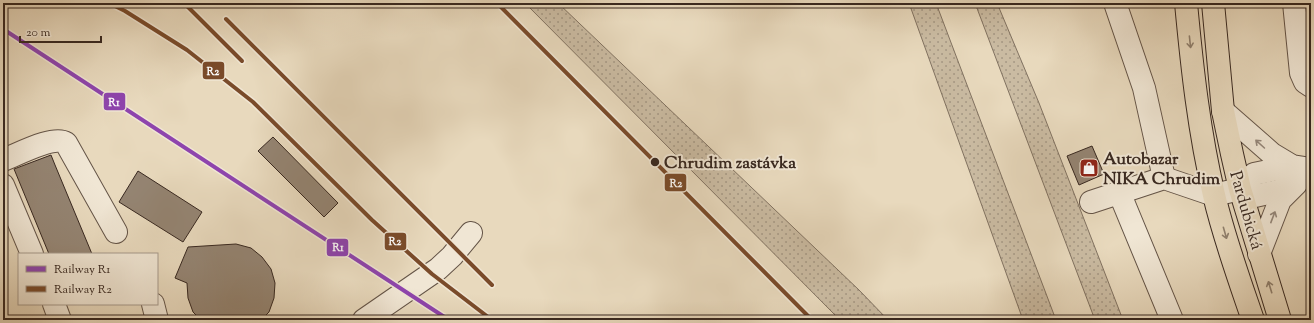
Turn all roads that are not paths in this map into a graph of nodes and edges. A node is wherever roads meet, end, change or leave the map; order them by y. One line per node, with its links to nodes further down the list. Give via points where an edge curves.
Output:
1 (1116, 3): 9 (street, via 1144,88)
2 (1186, 3): 13 (main road, Pardubická, one-way to 13, via 1199,118)
3 (1213, 3): 6 (main road, Pardubická)
4 (1294, 3): 5 (street, via 1301,73 1305,82)
5 (1311, 86)
6 (1223, 111): 8 (street, one-way to 6, via 1272,154); 11 (main road, Pardubická)
7 (3, 160): 15 (street, via 48,142 58,140 66,143)
8 (1303, 173): 11 (street, via 1254,174); 18 (street, one-way to 8, via 1280,200)
9 (1164, 178): 12 (street); 13 (street)
10 (3, 185): 17 (street)
11 (1240, 189): 13 (street); 18 (main road, Pardubická)
12 (1119, 192): 14 (street); 24 (street)
13 (1214, 195): 25 (main road, Pardubická, one-way to 25)
14 (1091, 202)
15 (116, 232)
16 (471, 234): 23 (street, via 438,269)
17 (32, 253)
18 (1259, 254): 26 (main road, Pardubická, one-way to 18)
19 (54, 305): 21 (street)
20 (153, 305): 22 (street)
21 (60, 320)
22 (157, 320)
23 (364, 320)
24 (1172, 320)
25 (1253, 320)
26 (1280, 320)

